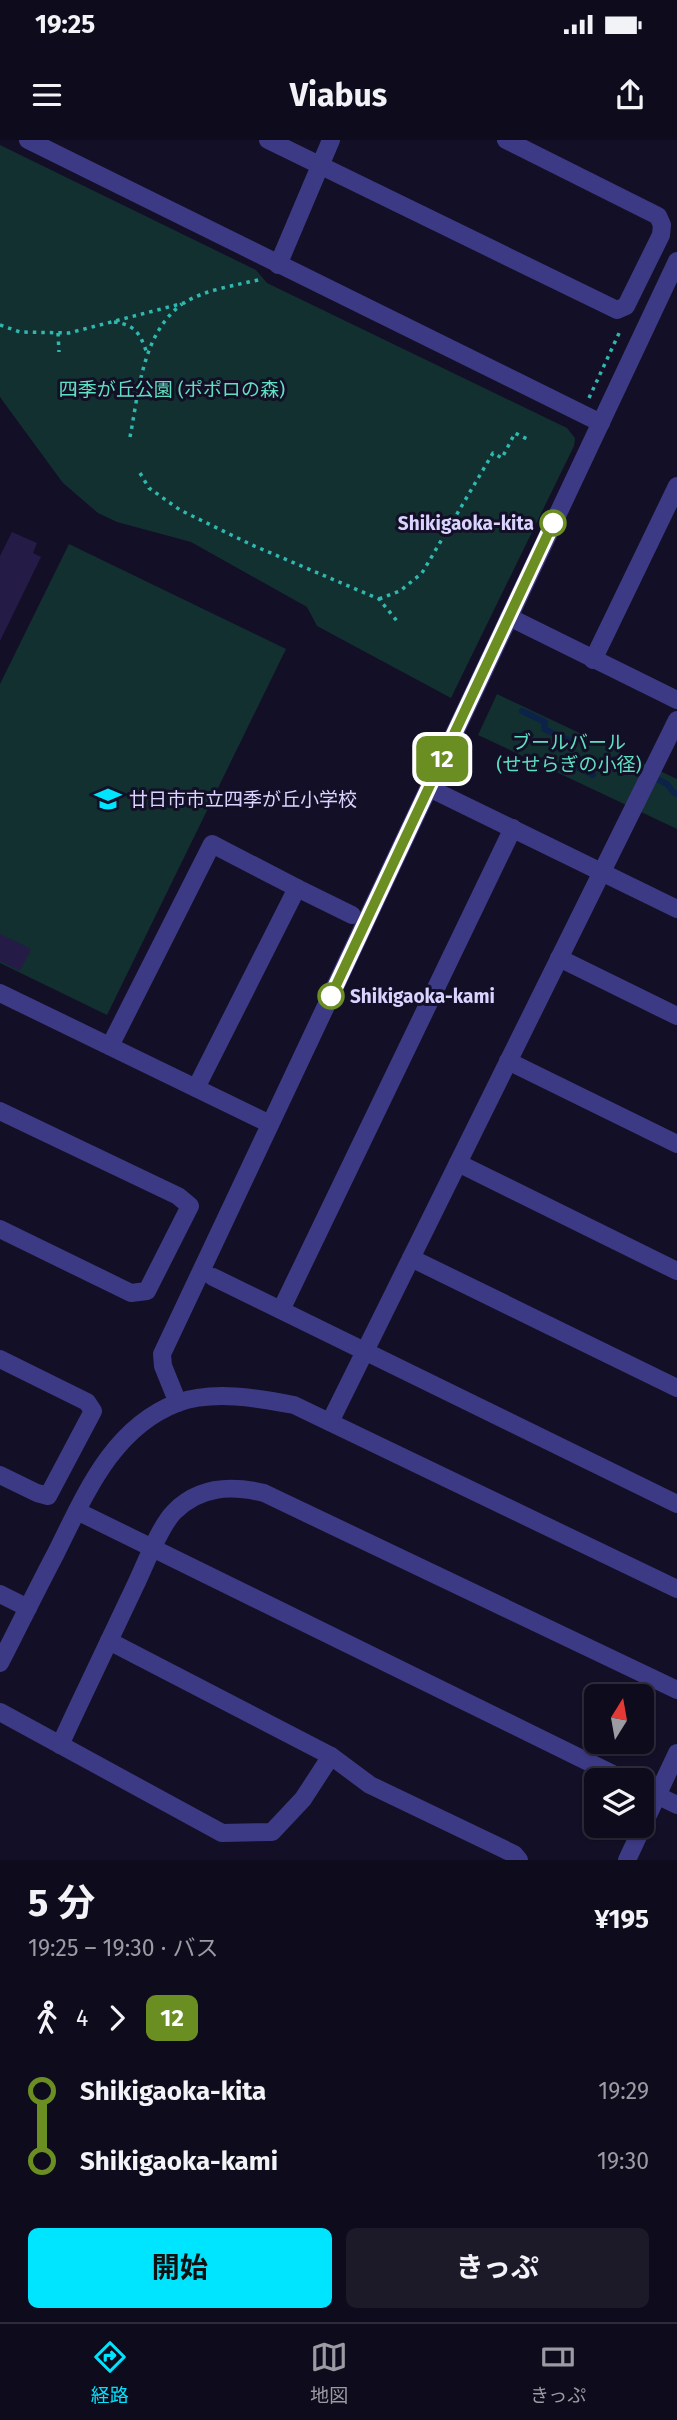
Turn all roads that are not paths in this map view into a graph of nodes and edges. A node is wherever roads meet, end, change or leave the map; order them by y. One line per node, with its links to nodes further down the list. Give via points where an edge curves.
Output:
1 (28, 140): 7 (street)
2 (268, 140): 5 (street)
3 (331, 140): 5 (street)
4 (506, 140): 5 (street, via 658,216 661,236 626,306 617,310)
5 (319, 166): 7 (street)
6 (677, 261): 8 (street)
7 (278, 265): 8 (street)
8 (601, 423): 10 (street)
9 (677, 486): 11 (street)
10 (509, 617): 11 (street); 14 (street)
11 (593, 660): 12 (street)
12 (677, 700)
13 (677, 720): 16 (street)
14 (429, 788): 15 (street); 27 (street)
15 (513, 828): 16 (street); 34 (street)
16 (602, 872): 18 (street); 20 (street)
17 (297, 888): 19 (street); 23 (street, via 212,844); 25 (street)
18 (677, 909)
19 (352, 915)
20 (559, 958): 22 (street); 24 (street)
21 (0, 993): 23 (street)
22 (677, 1016)
23 (110, 1046): 25 (street)
24 (508, 1061): 28 (street); 29 (street)
25 (196, 1088): 27 (street)
26 (0, 1111): 30 (street, via 178,1196 190,1206 146,1292 131,1293)
27 (271, 1124): 38 (street, via 162,1354)
28 (677, 1144)
29 (458, 1163): 31 (street); 32 (street)
30 (0, 1229)
31 (411, 1258): 35 (street); 37 (street)
32 (677, 1271)
33 (213, 1277): 34 (street)
34 (281, 1310): 35 (street)
35 (365, 1352): 39 (street); 41 (street)
36 (0, 1359): 40 (street, via 87,1402 93,1411 48,1496)
37 (677, 1388)
38 (178, 1403): 39 (street, via 252,1396 294,1405); 42 (street, via 148,1419 118,1444)
39 (330, 1422): 44 (street)
40 (0, 1475)
41 (677, 1504)
42 (77, 1511): 43 (street); 46 (street)
43 (153, 1548): 47 (street); 49 (street, via 172,1513 194,1497 215,1489 264,1493); 54 (street)
44 (677, 1589)
45 (0, 1594): 46 (street)
46 (28, 1608): 48 (street)
47 (109, 1642): 51 (street); 53 (street)
48 (0, 1662)
49 (677, 1690)
50 (0, 1712): 51 (street)
51 (60, 1745): 53 (street, via 222,1833 272,1832 303,1799)
52 (677, 1754): 55 (street)
53 (331, 1756): 59 (street, via 370,1785)
54 (601, 1768)
55 (654, 1786)
56 (654, 1794): 57 (street)
57 (677, 1805)
58 (634, 1838): 60 (street)
59 (519, 1860)
60 (627, 1860)

